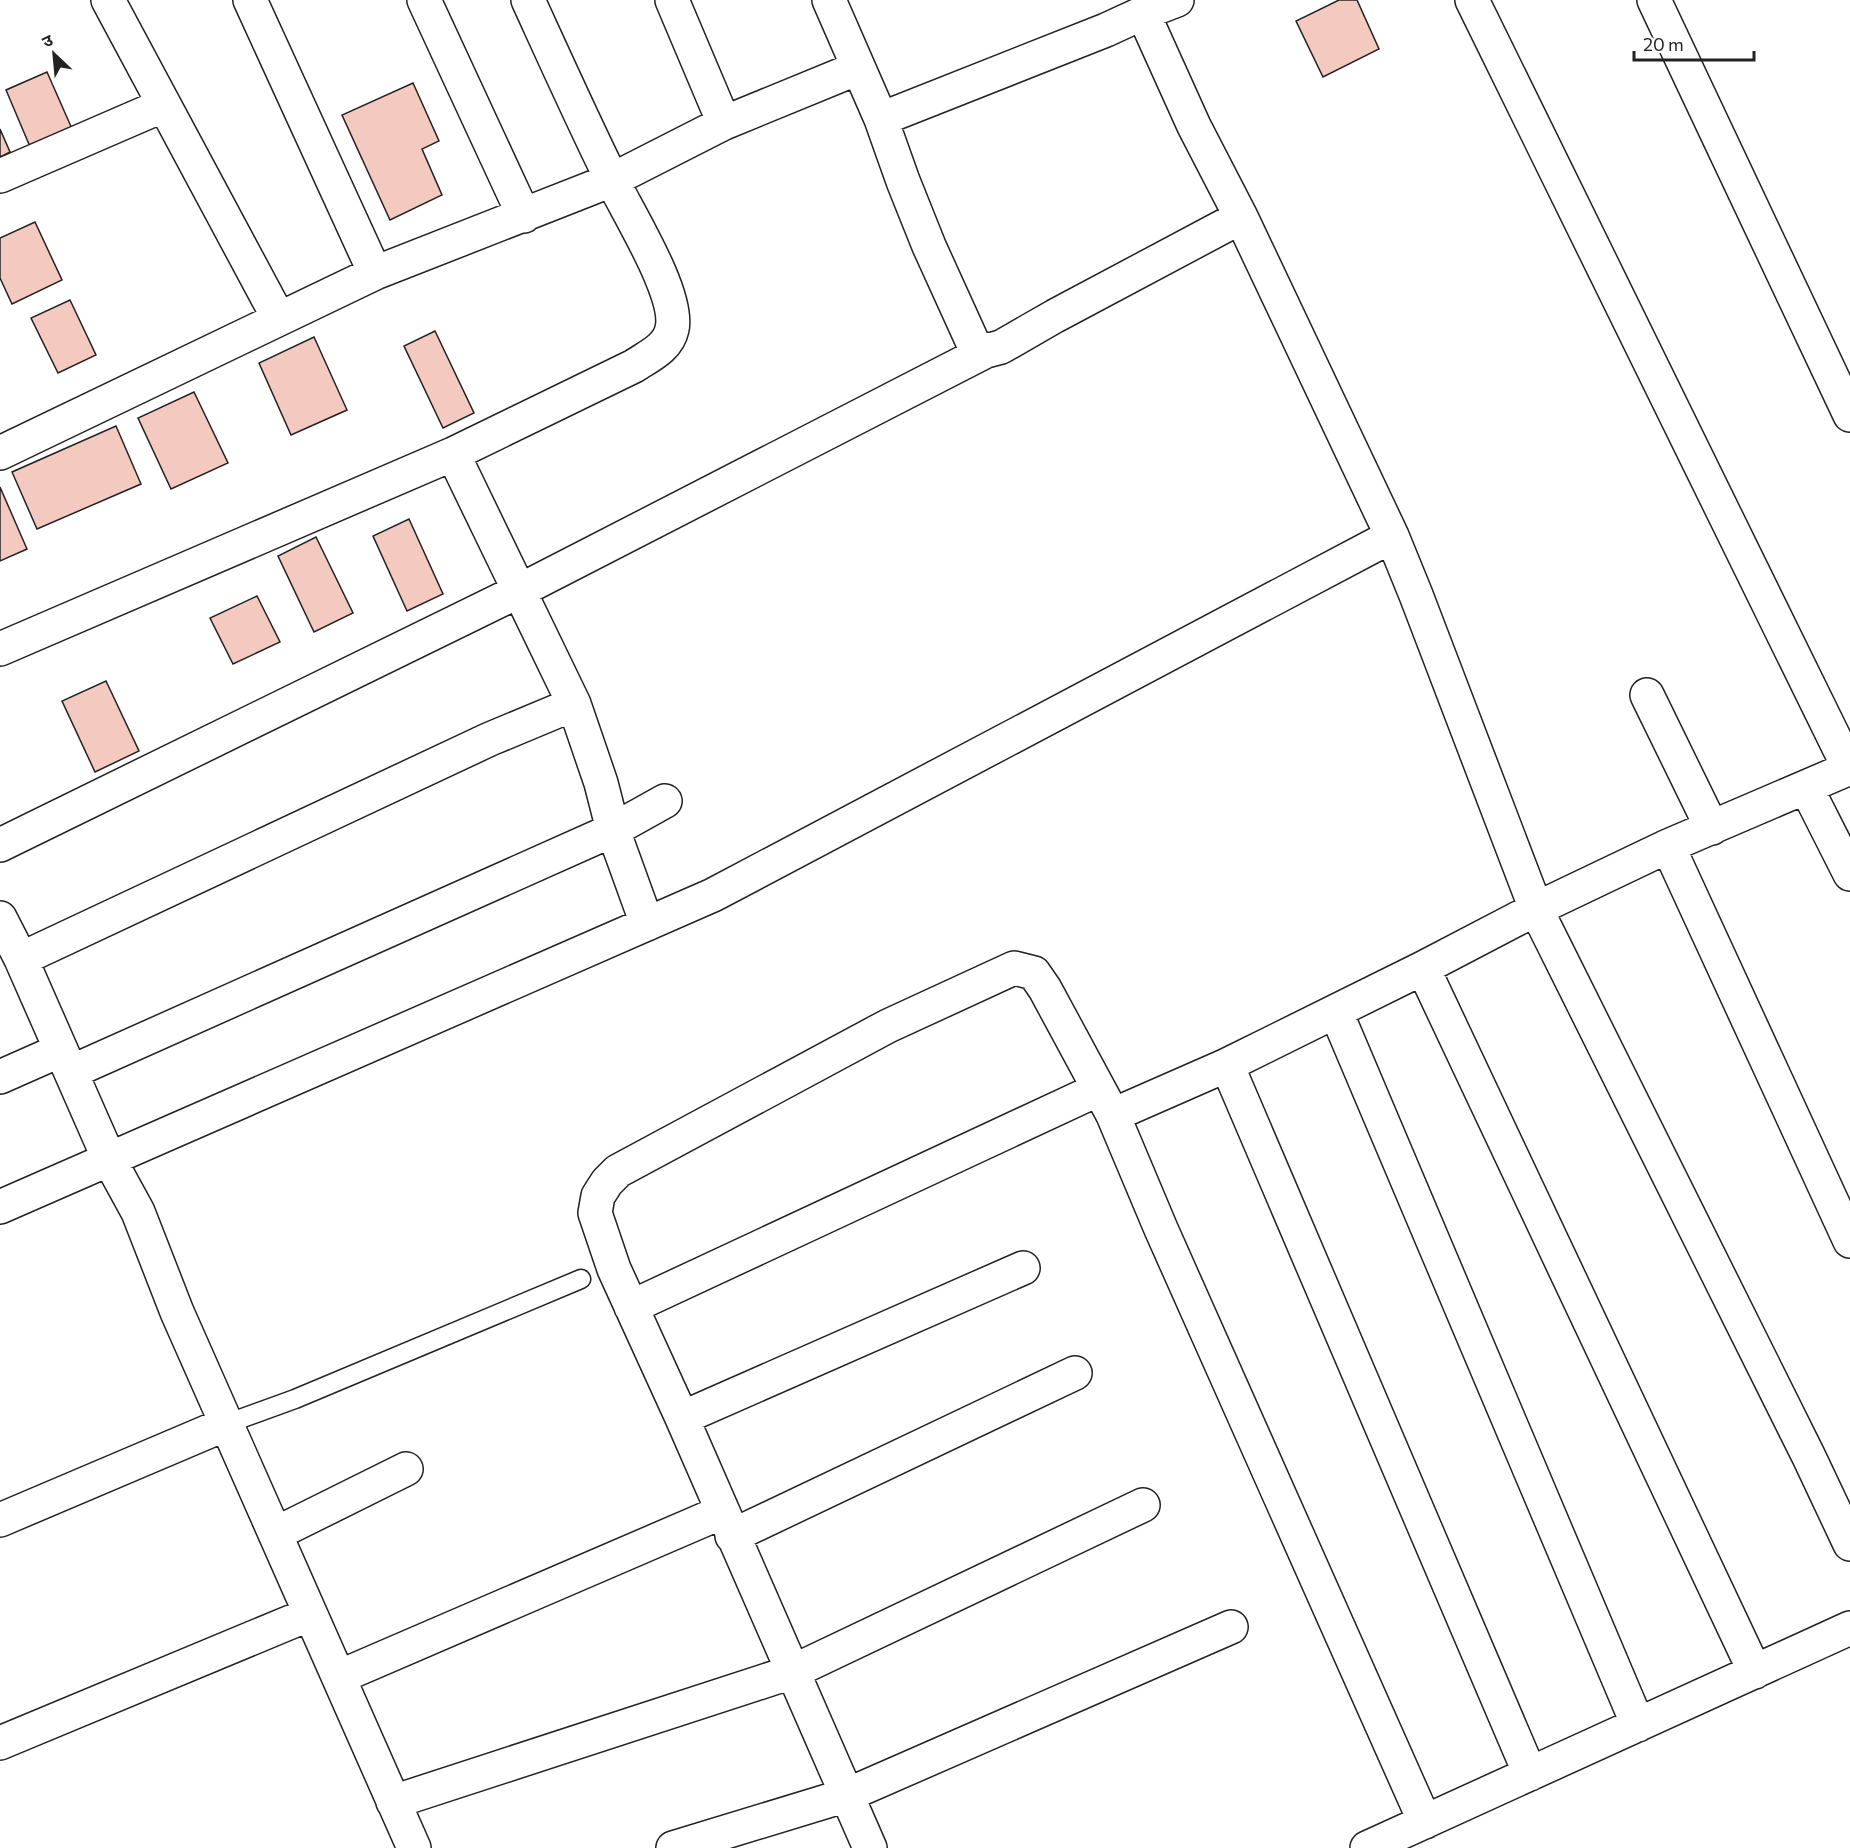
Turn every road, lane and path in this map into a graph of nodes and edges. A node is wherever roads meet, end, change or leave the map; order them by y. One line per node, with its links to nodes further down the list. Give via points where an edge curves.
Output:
1 (108, 0): 12 (street)
2 (250, 0): 19 (street)
3 (423, 0): 17 (street)
4 (528, 0): 16 (street)
5 (672, 0): 14 (street)
6 (829, 0): 11 (street)
7 (1177, 0): 10 (street)
8 (1472, 0): 30 (street)
9 (1654, 0): 22 (street)
10 (1143, 13): 13 (street); 18 (street)
11 (858, 68): 13 (street); 14 (street)
12 (164, 105): 15 (street); 20 (street)
13 (881, 118): 21 (street, via 966,331 974,345)
14 (724, 123): 16 (street)
15 (0, 176)
16 (612, 180): 17 (street); 24 (street, via 664,284 673,310 672,330 660,350 634,366)
17 (524, 216): 19 (street)
18 (1241, 217): 21 (street, via 1001,347); 25 (street)
19 (375, 273): 20 (street)
20 (279, 320): 23 (street)
21 (986, 351): 26 (street)
22 (1850, 415)
23 (0, 453)
24 (453, 454): 26 (street); 27 (street)
25 (1392, 536): 38 (street); 39 (street, via 713,895)
26 (519, 591): 29 (street); 35 (street)
27 (0, 649)
28 (1647, 695): 33 (street)
29 (574, 704): 34 (street); 41 (street, via 490,739)
30 (1849, 768): 31 (street)
31 (1806, 787): 33 (street); 37 (street)
32 (665, 801): 34 (street)
33 (1712, 828): 36 (street)
34 (614, 830): 39 (street); 44 (street)
35 (0, 845)
36 (1668, 846): 38 (street); 50 (street)
37 (1850, 874)
38 (1536, 909): 42 (street); 62 (street)
39 (647, 924): 48 (street)
40 (1, 925): 41 (street)
41 (21, 960): 44 (street)
42 (1423, 968): 43 (street); 67 (street)
43 (1336, 1012): 45 (street); 69 (street)
44 (66, 1061): 46 (street); 48 (street)
45 (1227, 1065): 47 (street); 71 (street)
46 (0, 1077)
47 (1106, 1102): 53 (street); 53 (street, via 1045,989 1034,974 1014,968 888,1026 618,1171 598,1196 595,1213); 74 (street)
48 (109, 1159): 49 (street); 56 (street, via 138,1212)
49 (0, 1207)
50 (1850, 1241)
51 (1023, 1268): 55 (street)
52 (581, 1279): 56 (lane)
53 (631, 1307): 55 (street)
54 (1075, 1373): 60 (street)
55 (682, 1418): 60 (street)
56 (226, 1424): 59 (street); 61 (street)
57 (406, 1469): 61 (street)
58 (1143, 1505): 66 (street)
59 (0, 1520)
60 (727, 1524): 66 (street); 68 (street)
61 (275, 1534): 63 (street)
62 (1850, 1544)
63 (310, 1614): 68 (street); 70 (street)
64 (1231, 1627): 72 (street)
65 (1850, 1628): 67 (street)
66 (792, 1672): 72 (street); 73 (street)
67 (1755, 1672): 69 (street)
68 (339, 1677): 73 (street)
69 (1638, 1725): 71 (street)
70 (0, 1743)
71 (1530, 1774): 74 (street)
72 (847, 1795): 76 (street); 77 (street)
73 (393, 1802): 75 (street)
74 (1425, 1822): 78 (street)
75 (414, 1848)
76 (673, 1848)
77 (870, 1848)
78 (1367, 1848)

